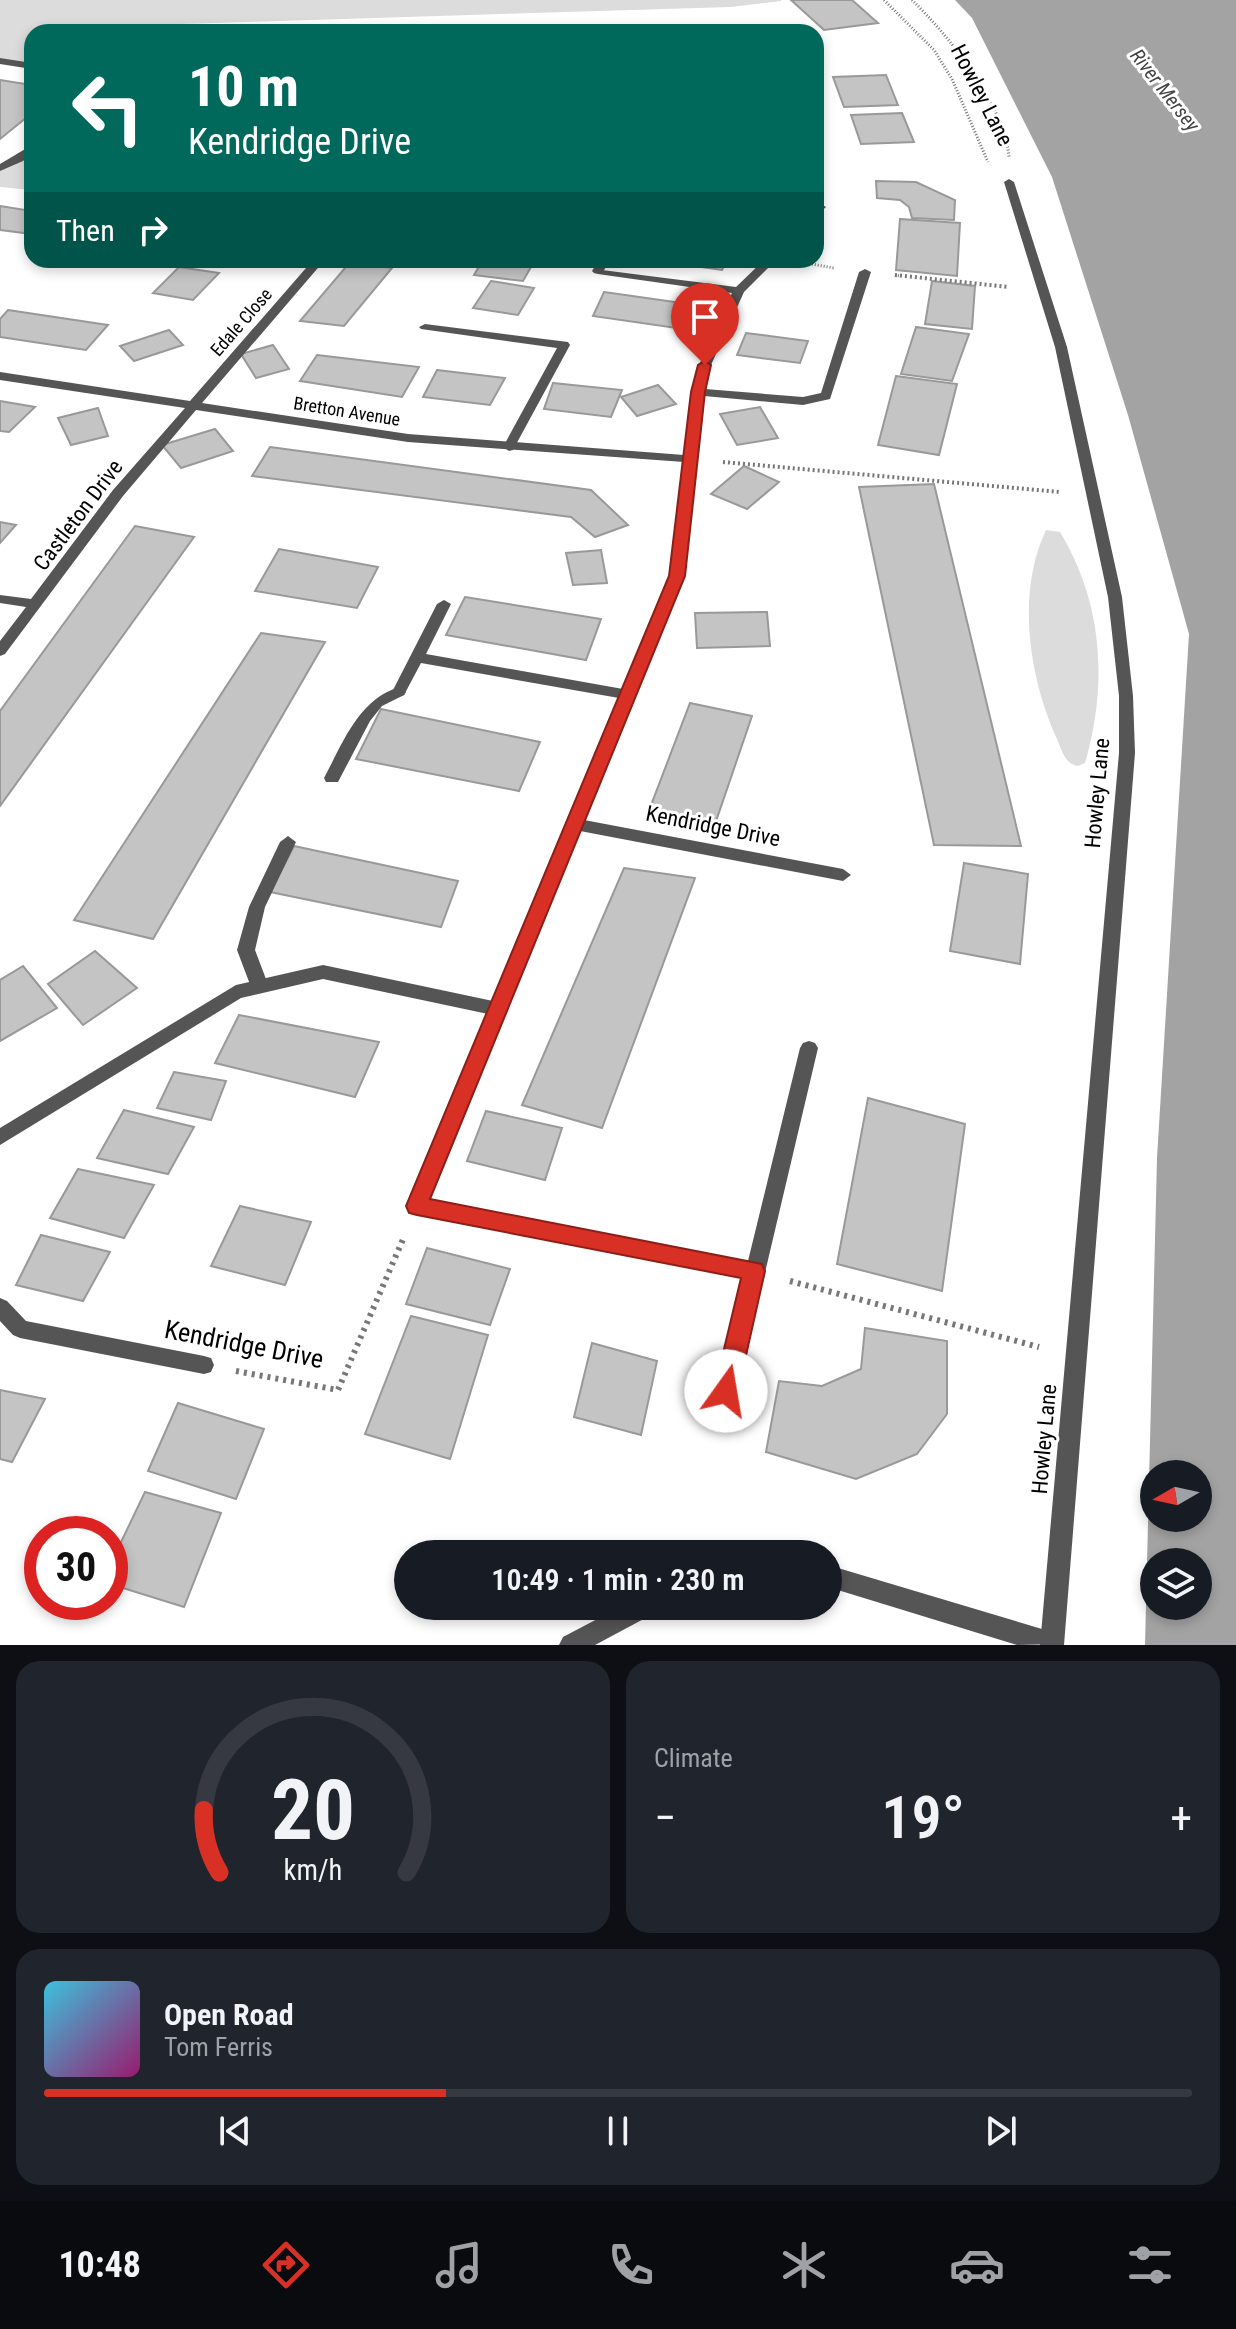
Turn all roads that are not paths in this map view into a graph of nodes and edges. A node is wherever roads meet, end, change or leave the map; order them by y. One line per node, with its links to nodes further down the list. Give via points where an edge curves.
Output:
1 (0, 61): 2 (street)
2 (24, 65)
3 (24, 155): 4 (street)
4 (0, 168)
5 (1009, 182): 38 (street, Howley Lane, via 1061,347 1115,597 1126,696 1127,753)
6 (312, 268): 14 (street, Edale Close)
7 (600, 268): 10 (street)
8 (762, 268): 10 (street)
9 (865, 272): 13 (street, via 826,396 803,401)
10 (739, 291): 13 (street)
11 (425, 327): 15 (street, via 564,345)
12 (0, 376): 14 (street, Bretton Avenue)
13 (698, 392): 16 (street)
14 (192, 406): 15 (street, Bretton Avenue, via 408,438); 18 (street, Castleton Drive)
15 (509, 447): 16 (street, Bretton Avenue)
16 (690, 459): 22 (street, via 677,576)
17 (0, 599): 18 (street)
18 (35, 604): 20 (street, Castleton Drive)
19 (444, 604): 21 (street)
20 (0, 651)
21 (416, 657): 22 (street); 23 (street, via 399,692 377,703 364,719)
22 (627, 695): 24 (street)
23 (332, 778)
24 (575, 824): 26 (street, Kendridge Drive); 28 (street)
25 (288, 842): 27 (street, via 257,907 246,950)
26 (843, 875)
27 (260, 987): 28 (street, via 323,972); 30 (street, via 236,992)
28 (498, 1009): 31 (street, via 417,1206)
29 (809, 1048): 31 (street)
30 (0, 1137)
31 (754, 1271): 34 (street)
32 (0, 1307): 33 (street, Kendridge Drive, via 20,1329)
33 (204, 1365)
34 (719, 1421)
35 (842, 1580): 38 (street)
36 (618, 1620): 37 (street)
37 (571, 1645)
38 (1052, 1645)

